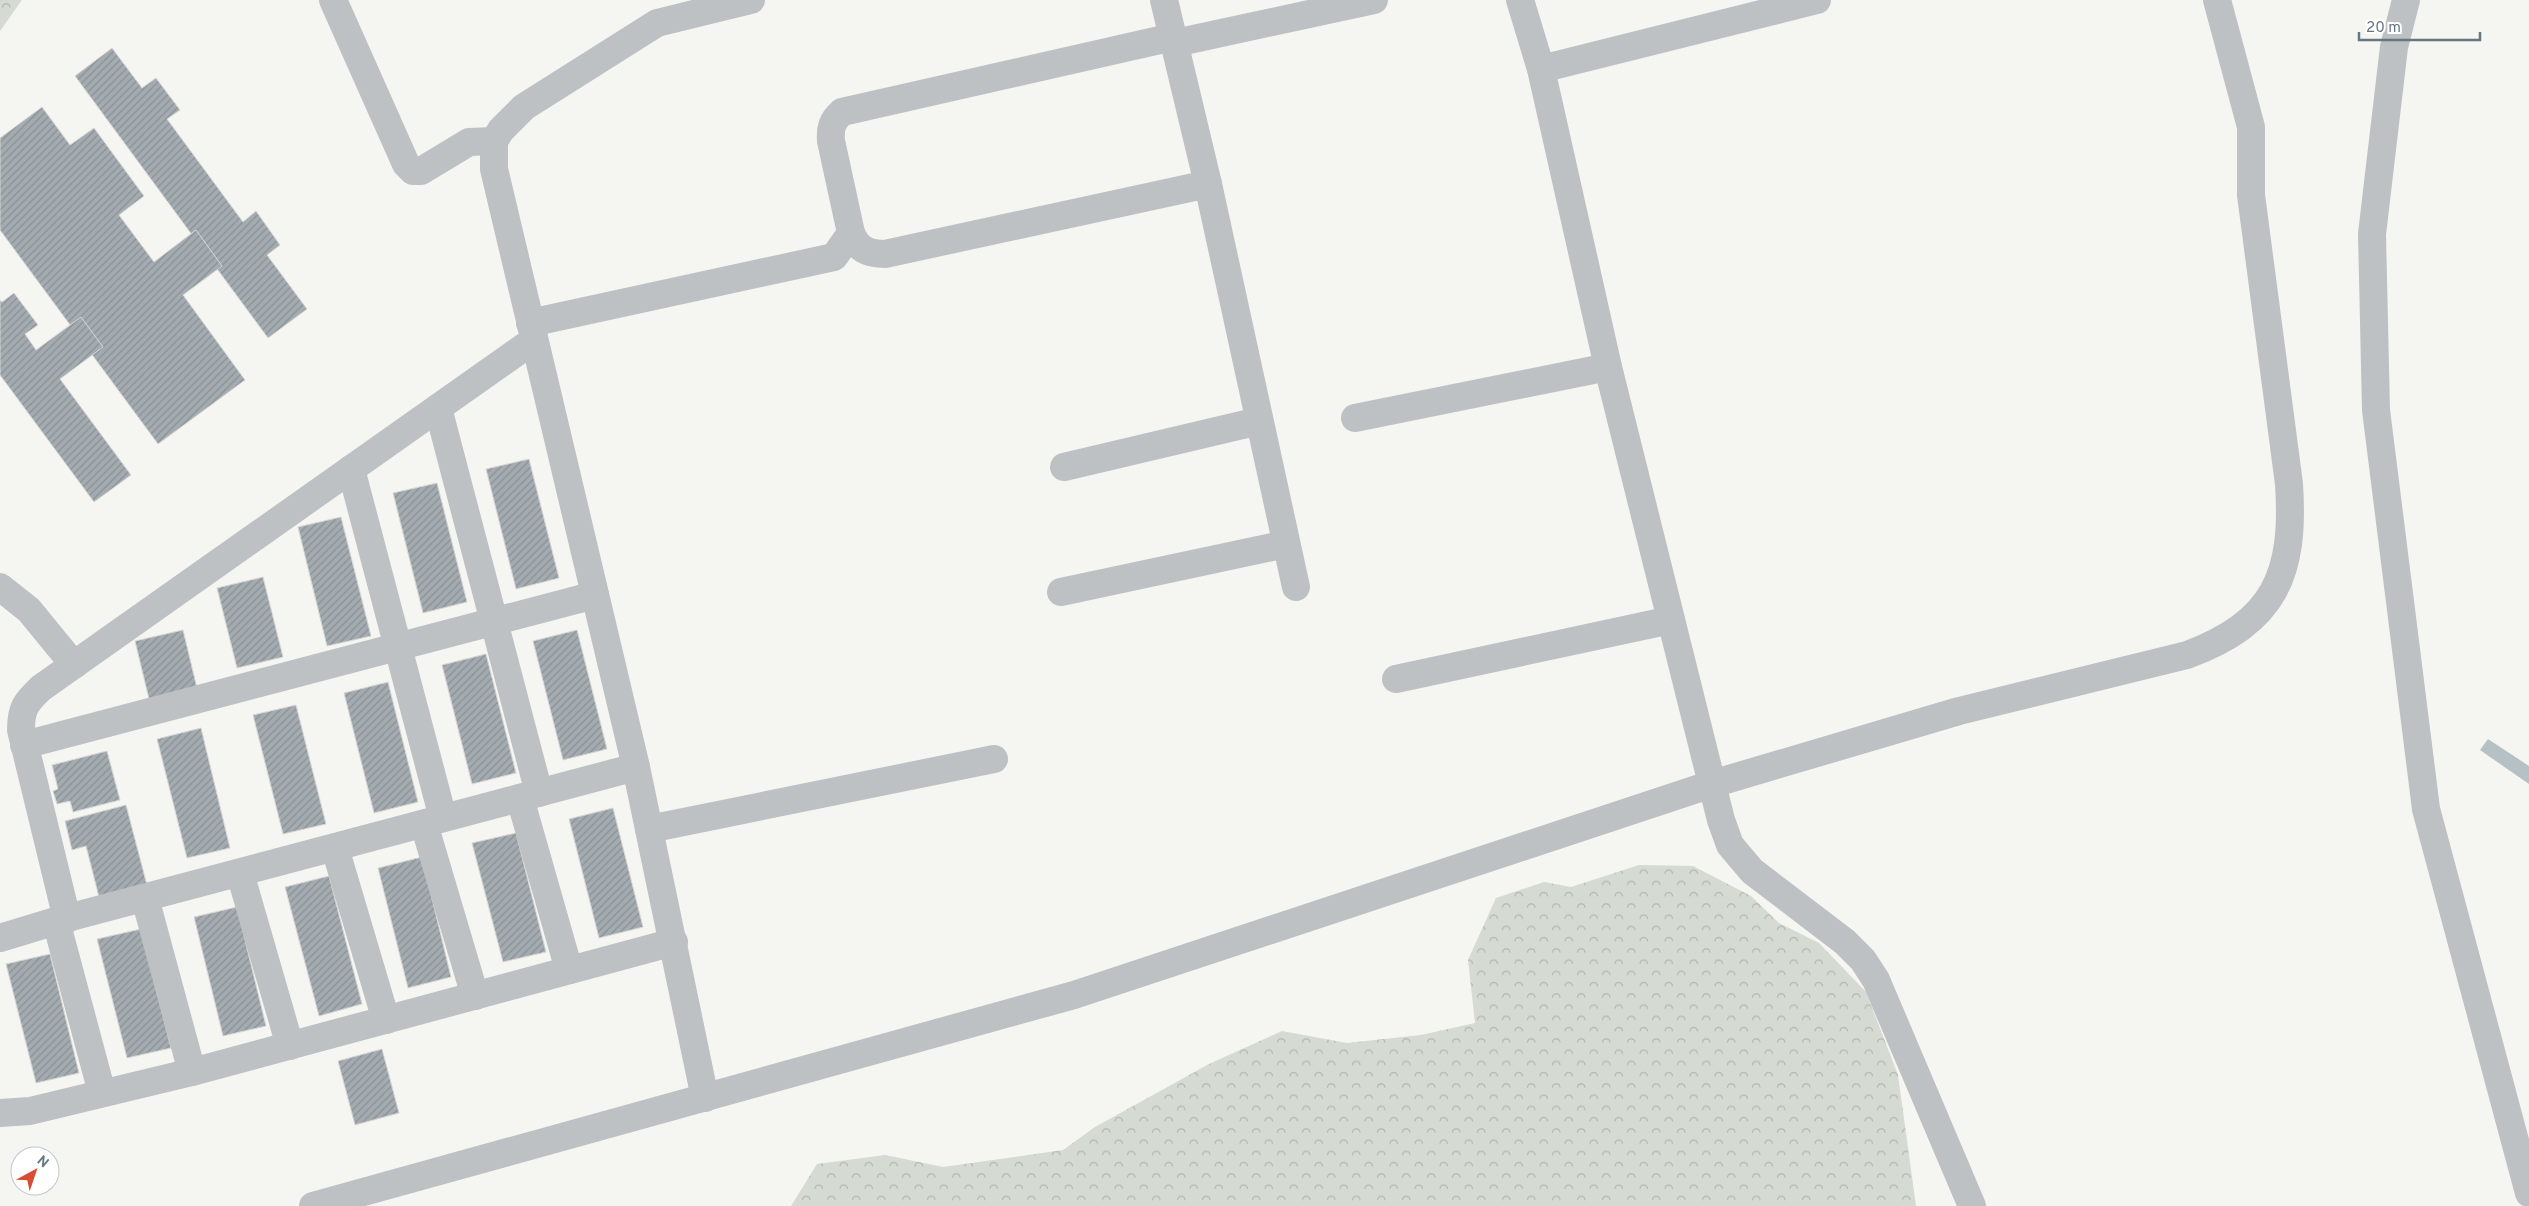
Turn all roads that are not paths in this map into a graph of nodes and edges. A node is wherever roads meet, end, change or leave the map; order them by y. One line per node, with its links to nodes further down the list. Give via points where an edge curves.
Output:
1 (333, 0): 11 (street, via 406,164 413,171 421,171 469,142)
2 (751, 0): 11 (street, via 657,23 524,107)
3 (1164, 0): 9 (street)
4 (1374, 0): 9 (street)
5 (1520, 0): 10 (street)
6 (1817, 0): 10 (street)
7 (2217, 0): 34 (street, via 2251,127 2251,195 2289,484 2290,543 2280,578 2262,608 2249,622 2212,646 2187,655 1959,711)
8 (2406, 0): 52 (street, via 2394,47 2372,234 2376,410 2426,809)
9 (1174, 40): 12 (street); 13 (street, via 842,112 830,129)
10 (1541, 69): 15 (street)
11 (494, 141): 14 (street, via 494,169)
12 (1208, 184): 13 (street, via 885,254 864,251); 18 (street)
13 (851, 233): 14 (street, via 834,257)
14 (532, 331): 16 (street); 25 (street)
15 (1608, 366): 17 (street); 26 (street)
16 (438, 408): 20 (street); 27 (street)
17 (1355, 418)
18 (1259, 421): 19 (street); 21 (street)
19 (1064, 467)
20 (351, 469): 28 (street); 29 (street)
21 (1286, 544): 23 (street); 24 (street)
22 (0, 587): 29 (street, via 28,610)
23 (1296, 587)
24 (1061, 592)
25 (595, 595): 27 (street); 33 (street)
26 (1671, 620): 30 (street); 34 (street)
27 (495, 622): 28 (street); 35 (street)
28 (399, 647): 31 (street); 36 (street)
29 (74, 666): 31 (street, via 29,700 21,713)
30 (1396, 680)
31 (24, 746): 41 (street)
32 (994, 759): 37 (street)
33 (636, 767): 35 (street); 37 (street)
34 (1712, 784): 50 (street, via 1074,995); 54 (street, via 1730,845 1752,871 1846,942 1876,980)
35 (530, 795): 36 (street); 44 (street)
36 (434, 821): 38 (street); 45 (street)
37 (649, 829): 43 (street)
38 (335, 848): 39 (street); 46 (street)
39 (240, 873): 40 (street); 47 (street)
40 (145, 898): 41 (street); 48 (street)
41 (62, 920): 42 (street); 49 (street)
42 (0, 938)
43 (674, 942): 44 (street); 50 (street)
44 (569, 970): 45 (street)
45 (475, 996): 46 (street)
46 (386, 1020): 47 (street)
47 (290, 1046): 48 (street)
48 (192, 1072): 49 (street)
49 (102, 1093): 51 (street, via 30,1111)
50 (705, 1098): 53 (street)
51 (0, 1113)
52 (2529, 1193)
53 (313, 1206)
54 (1972, 1206)

